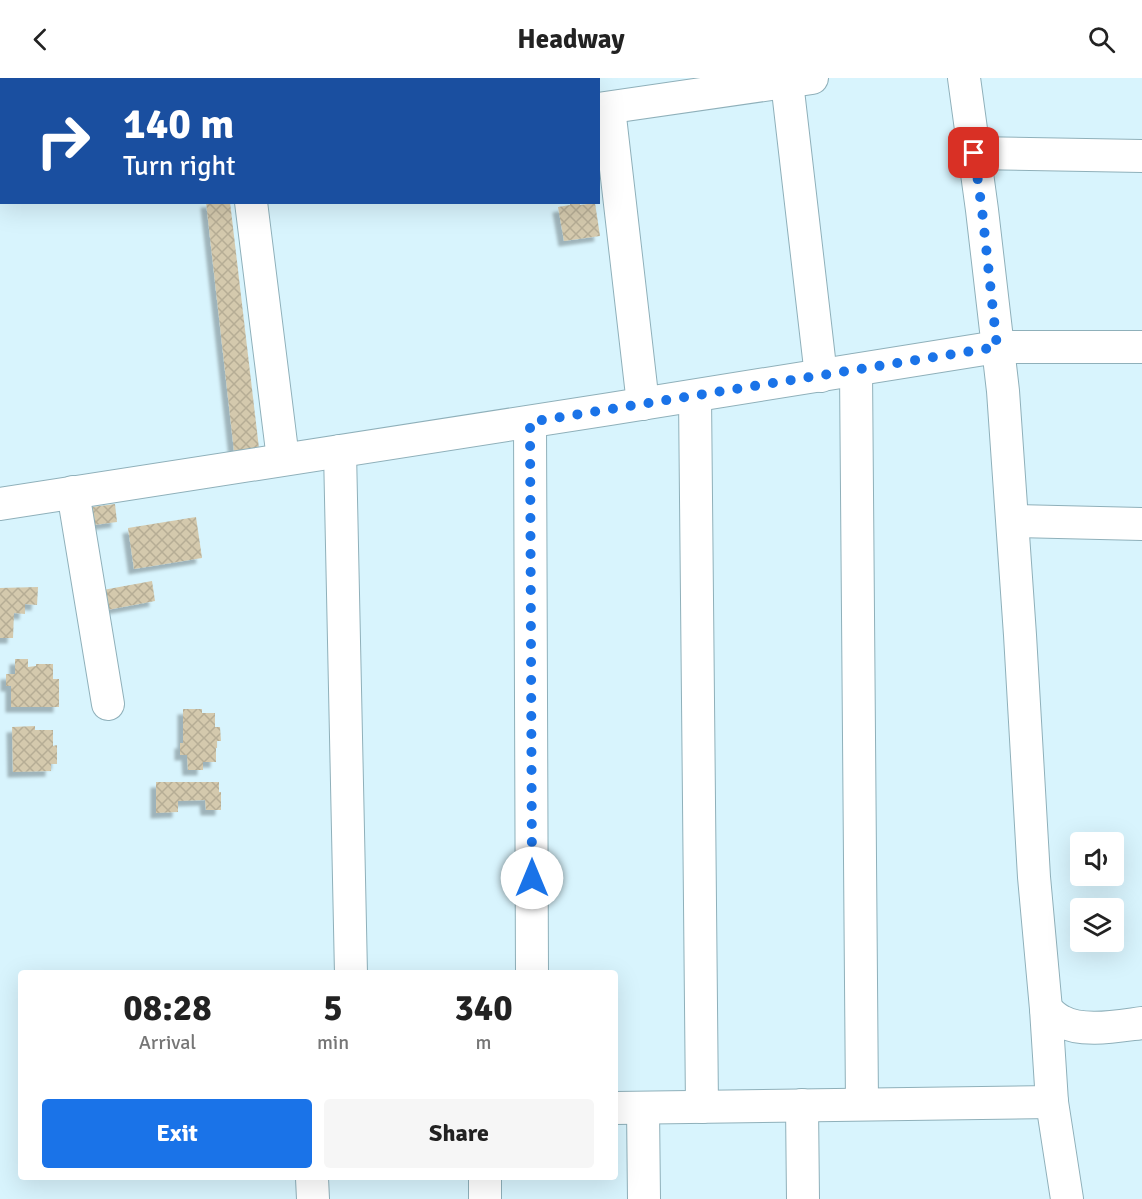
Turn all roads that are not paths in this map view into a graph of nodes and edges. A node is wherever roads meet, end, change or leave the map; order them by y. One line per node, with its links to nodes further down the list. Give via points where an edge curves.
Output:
1 (964, 78): 4 (street)
2 (799, 80): 3 (street); 10 (street)
3 (604, 108): 12 (street)
4 (974, 153): 5 (street); 7 (street)
5 (1142, 156)
6 (251, 204): 15 (street)
7 (997, 347): 8 (street); 9 (street); 18 (street)
8 (1142, 347)
9 (856, 370): 10 (street); 26 (street)
10 (821, 376): 11 (street)
11 (695, 396): 12 (street); 28 (street)
12 (643, 404): 13 (street)
13 (530, 422): 14 (street); 22 (street)
14 (340, 451): 15 (street); 21 (street)
15 (283, 459): 16 (street)
16 (73, 492): 17 (street); 20 (street)
17 (0, 504)
18 (1012, 521): 19 (street); 23 (street, via 1033,866)
19 (1142, 524)
20 (108, 704)
21 (351, 970)
22 (532, 970)
23 (1046, 1009): 24 (street, via 1074,1026); 25 (street)
24 (1142, 1023)
25 (1052, 1102): 26 (street); 36 (street)
26 (862, 1104): 27 (street)
27 (802, 1105): 28 (street); 35 (street)
28 (702, 1107): 29 (street)
29 (629, 1108): 34 (street)
30 (312, 1180): 32 (street)
31 (485, 1180): 33 (street)
32 (313, 1199)
33 (485, 1199)
34 (644, 1199)
35 (803, 1199)
36 (1067, 1199)

